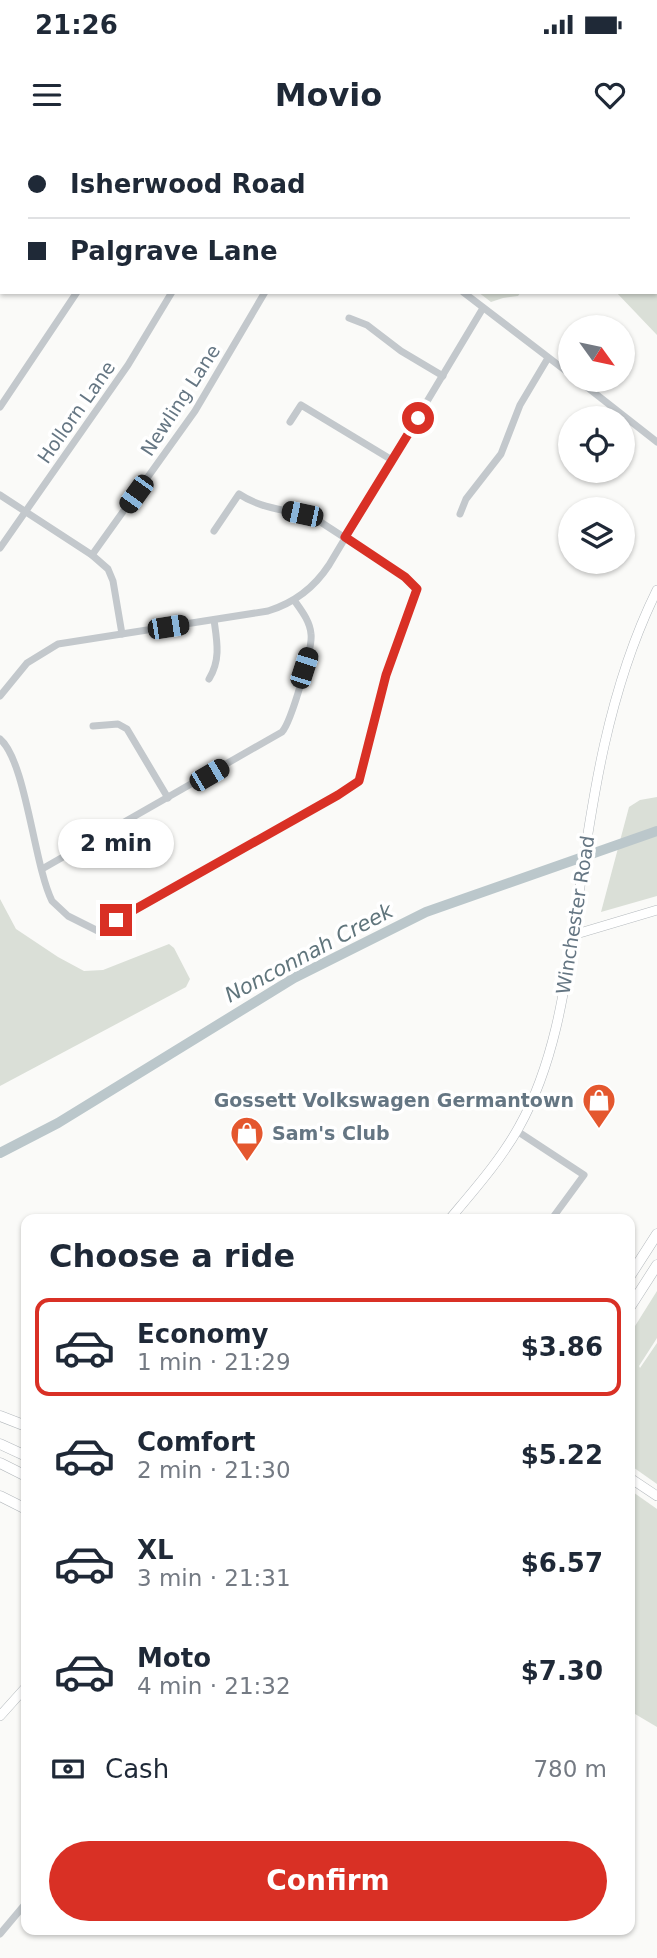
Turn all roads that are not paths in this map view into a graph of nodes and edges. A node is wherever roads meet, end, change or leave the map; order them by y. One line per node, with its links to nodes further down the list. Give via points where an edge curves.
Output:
1 (76, 294): 13 (street)
2 (171, 294): 18 (street, Hollorn Lane, via 128,365)
3 (264, 294): 23 (street, Newling Lane, via 195,411)
4 (466, 294): 5 (street)
5 (483, 308): 7 (street); 9 (street)
6 (349, 318): 9 (street)
7 (548, 358): 8 (street); 19 (street, via 520,405 501,454 466,499)
8 (558, 365)
9 (443, 376): 16 (street)
10 (593, 392): 15 (street)
11 (307, 396): 12 (street)
12 (301, 405): 14 (street); 16 (street)
13 (0, 407)
14 (290, 422)
15 (657, 442)
16 (393, 460): 21 (street)
17 (0, 495): 18 (street)
18 (25, 511): 22 (street, Hollorn Lane); 23 (street)
19 (460, 514)
20 (214, 531): 21 (street, via 239,494 254,504 315,519)
21 (345, 537): 25 (street, via 319,579); 33 (street, via 417,589 386,675 359,781 98,931 54,904)
22 (0, 548)
23 (92, 555): 27 (street, via 112,578)
24 (657, 590): 35 (main road, Winchester Road, via 622,676 606,733)
25 (294, 600): 26 (street, via 268,611); 32 (street, via 310,627 311,638 287,727)
26 (214, 620): 27 (street); 28 (street, via 218,652)
27 (122, 634): 29 (street, via 46,649 21,668)
28 (209, 679)
29 (0, 696)
30 (93, 726): 32 (street, via 118,724 127,729)
31 (0, 739): 33 (street, via 15,764)
32 (168, 798): 33 (street)
33 (41, 869)
34 (657, 910): 35 (main road)
35 (573, 935): 36 (main road, Winchester Road, via 551,1045)
36 (517, 1131): 37 (main road, Winchester Road); 38 (street, via 584,1175)
37 (455, 1214)
38 (555, 1214)
39 (657, 1234): 41 (highway)
40 (657, 1265): 42 (highway)
41 (635, 1268)
42 (635, 1299)
43 (0, 1416): 44 (highway)
44 (21, 1424)
45 (0, 1444): 46 (highway)
46 (21, 1454)
47 (0, 1463): 48 (highway)
48 (21, 1474)
49 (635, 1481): 51 (main road)
50 (0, 1496): 52 (highway)
51 (657, 1496)
52 (21, 1506)
53 (21, 1693): 54 (main road)
54 (0, 1716)
55 (21, 1909): 56 (street)
56 (0, 1934)

